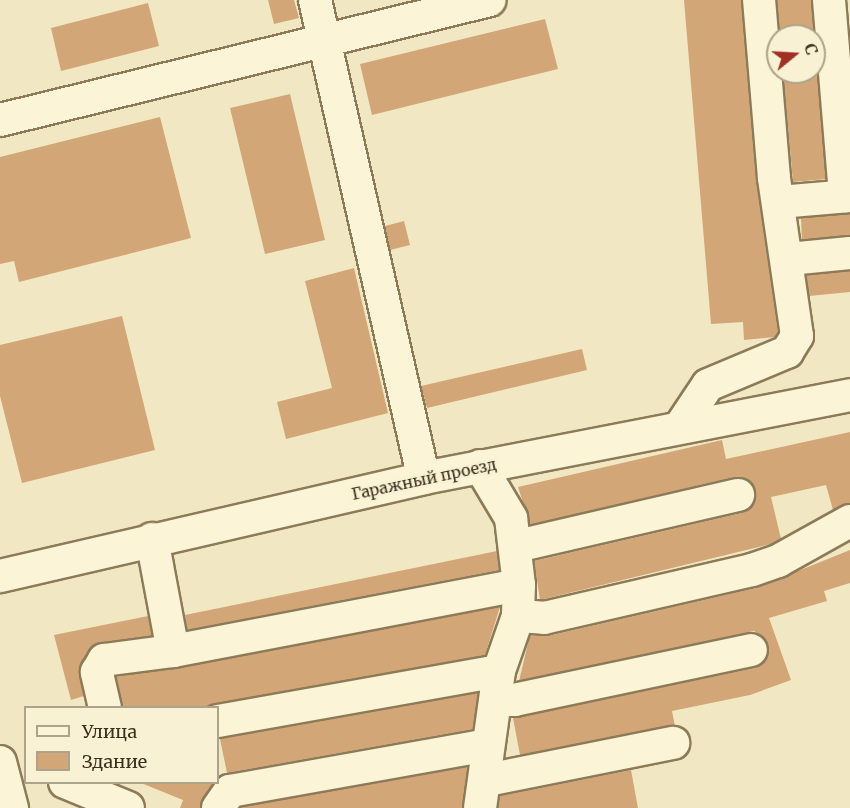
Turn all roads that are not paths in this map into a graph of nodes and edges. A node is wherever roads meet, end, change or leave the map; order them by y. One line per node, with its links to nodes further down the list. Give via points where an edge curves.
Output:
1 (315, 0): 5 (street)
2 (490, 0): 5 (street)
3 (759, 0): 8 (street)
4 (829, 0): 7 (street)
5 (324, 41): 6 (street); 16 (street)
6 (0, 120)
7 (847, 196): 8 (street)
8 (778, 202): 10 (street)
9 (850, 253): 10 (street)
10 (789, 259): 11 (street, via 797,336 792,348)
11 (776, 356): 13 (street); 14 (street, via 708,385)
12 (850, 395): 13 (street, Гаражный проезд)
13 (791, 406): 14 (street, Гаражный проезд)
14 (680, 427): 15 (street, Гаражный проезд)
15 (480, 466): 16 (street, Гаражный проезд); 20 (street, via 507,508)
16 (424, 478): 19 (street, Гаражный проезд)
17 (738, 495): 20 (street)
18 (850, 521): 23 (street, via 778,561 752,570 544,618)
19 (152, 539): 21 (street, Гаражный проезд); 25 (street)
20 (517, 546): 22 (street)
21 (0, 576)
22 (519, 585): 23 (street); 25 (street)
23 (518, 616): 26 (street)
24 (751, 650): 26 (street, via 514,700)
25 (173, 651): 27 (street, via 99,663 97,672)
26 (498, 685): 28 (street); 30 (street)
27 (105, 706)
28 (219, 721)
29 (673, 743): 33 (street)
30 (488, 745): 32 (street); 33 (street)
31 (68, 784): 34 (street)
32 (222, 792)
33 (484, 794)
34 (128, 808)

